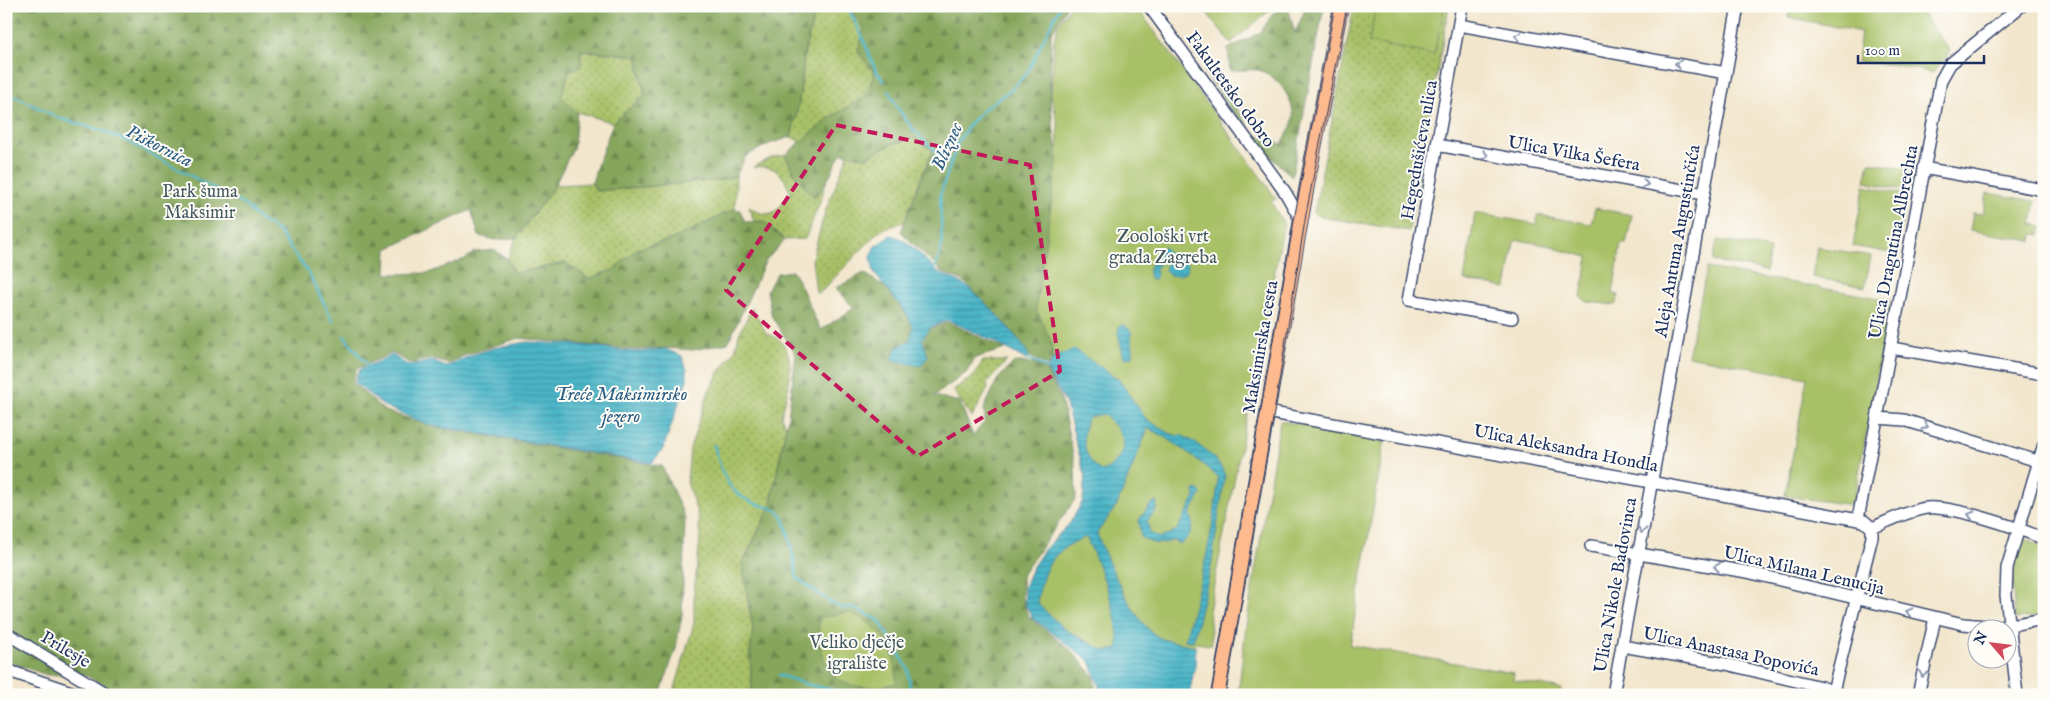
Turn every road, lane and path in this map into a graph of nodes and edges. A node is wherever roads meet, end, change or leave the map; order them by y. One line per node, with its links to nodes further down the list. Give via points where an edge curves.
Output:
1 (1149, 6): 12 (street, Fakultetsko dobro)
2 (1341, 6): 10 (main road, Maksimirska cesta)
3 (1462, 6): 6 (street, Hegedušićeva ulica)
4 (1738, 6): 7 (street, Aleja Antuna Augustinčića)
5 (2021, 6): 9 (street, Ulica Dragutina Albrechta, via 1944,72)
6 (1459, 25): 7 (street, one-way to 6); 8 (street, Hegedušićeva ulica)
7 (1726, 73): 13 (street, Aleja Antuna Augustinčića)
8 (1438, 145): 13 (street, Ulica Vilka Šefera, one-way to 13); 15 (street, Hegedušićeva ulica, via 1409,300)
9 (1923, 168): 11 (street); 16 (street, Ulica Dragutina Albrechta)
10 (1307, 185): 12 (street, via 1300,191); 14 (main road, Maksimirska cesta)
11 (2044, 190)
12 (1285, 192): 14 (street, Fakultetsko dobro)
13 (1704, 194): 22 (street, Aleja Antuna Augustinčića)
14 (1301, 220): 18 (main road, Maksimirska cesta)
15 (1512, 318)
16 (1890, 348): 17 (street); 19 (street, Ulica Dragutina Albrechta)
17 (2044, 374)
18 (1267, 412): 22 (street, Ulica Aleksandra Hondla); 42 (main road, Maksimirska cesta)
19 (1877, 418): 21 (street, one-way to 21, via 1904,420); 23 (street, Ulica Dragutina Albrechta)
20 (2044, 444): 21 (street)
21 (2041, 462): 25 (street)
22 (1650, 482): 23 (street, Ulica Aleksandra Hondla); 28 (street, Ulica Nikole Badovinca, one-way to 28)
23 (1858, 520): 24 (street, Ulica Aleksandra Hondla)
24 (1872, 528): 25 (street, one-way to 24, via 1937,508 1919,510); 29 (street)
25 (2017, 530): 26 (street); 31 (street, via 2007,568)
26 (2044, 539)
27 (1591, 546): 28 (street, Ulica Milana Lenucija)
28 (1638, 554): 29 (street, Ulica Milana Lenucija, one-way to 28, via 1747,572); 36 (street, Ulica Nikole Badovinca)
29 (1856, 599): 30 (street, Ulica Milana Lenucija, one-way to 29); 39 (street)
30 (1935, 618): 33 (street, Ulica Milana Lenucija); 44 (street, one-way to 44)
31 (2008, 618)
32 (2044, 619): 34 (street, Ulica Milana Lenucija)
33 (1968, 624)
34 (2018, 624)
35 (6, 633): 41 (street, Prilesje)
36 (1622, 646): 39 (street, Ulica Anastasa Popovića, via 1726,664 1822,687); 43 (street, Ulica Nikole Badovinca)
37 (2014, 668): 45 (street)
38 (6, 670): 40 (street)
39 (1835, 694)
40 (80, 695)
41 (108, 695)
42 (1218, 695)
43 (1613, 695)
44 (1918, 695)
45 (2017, 695)

